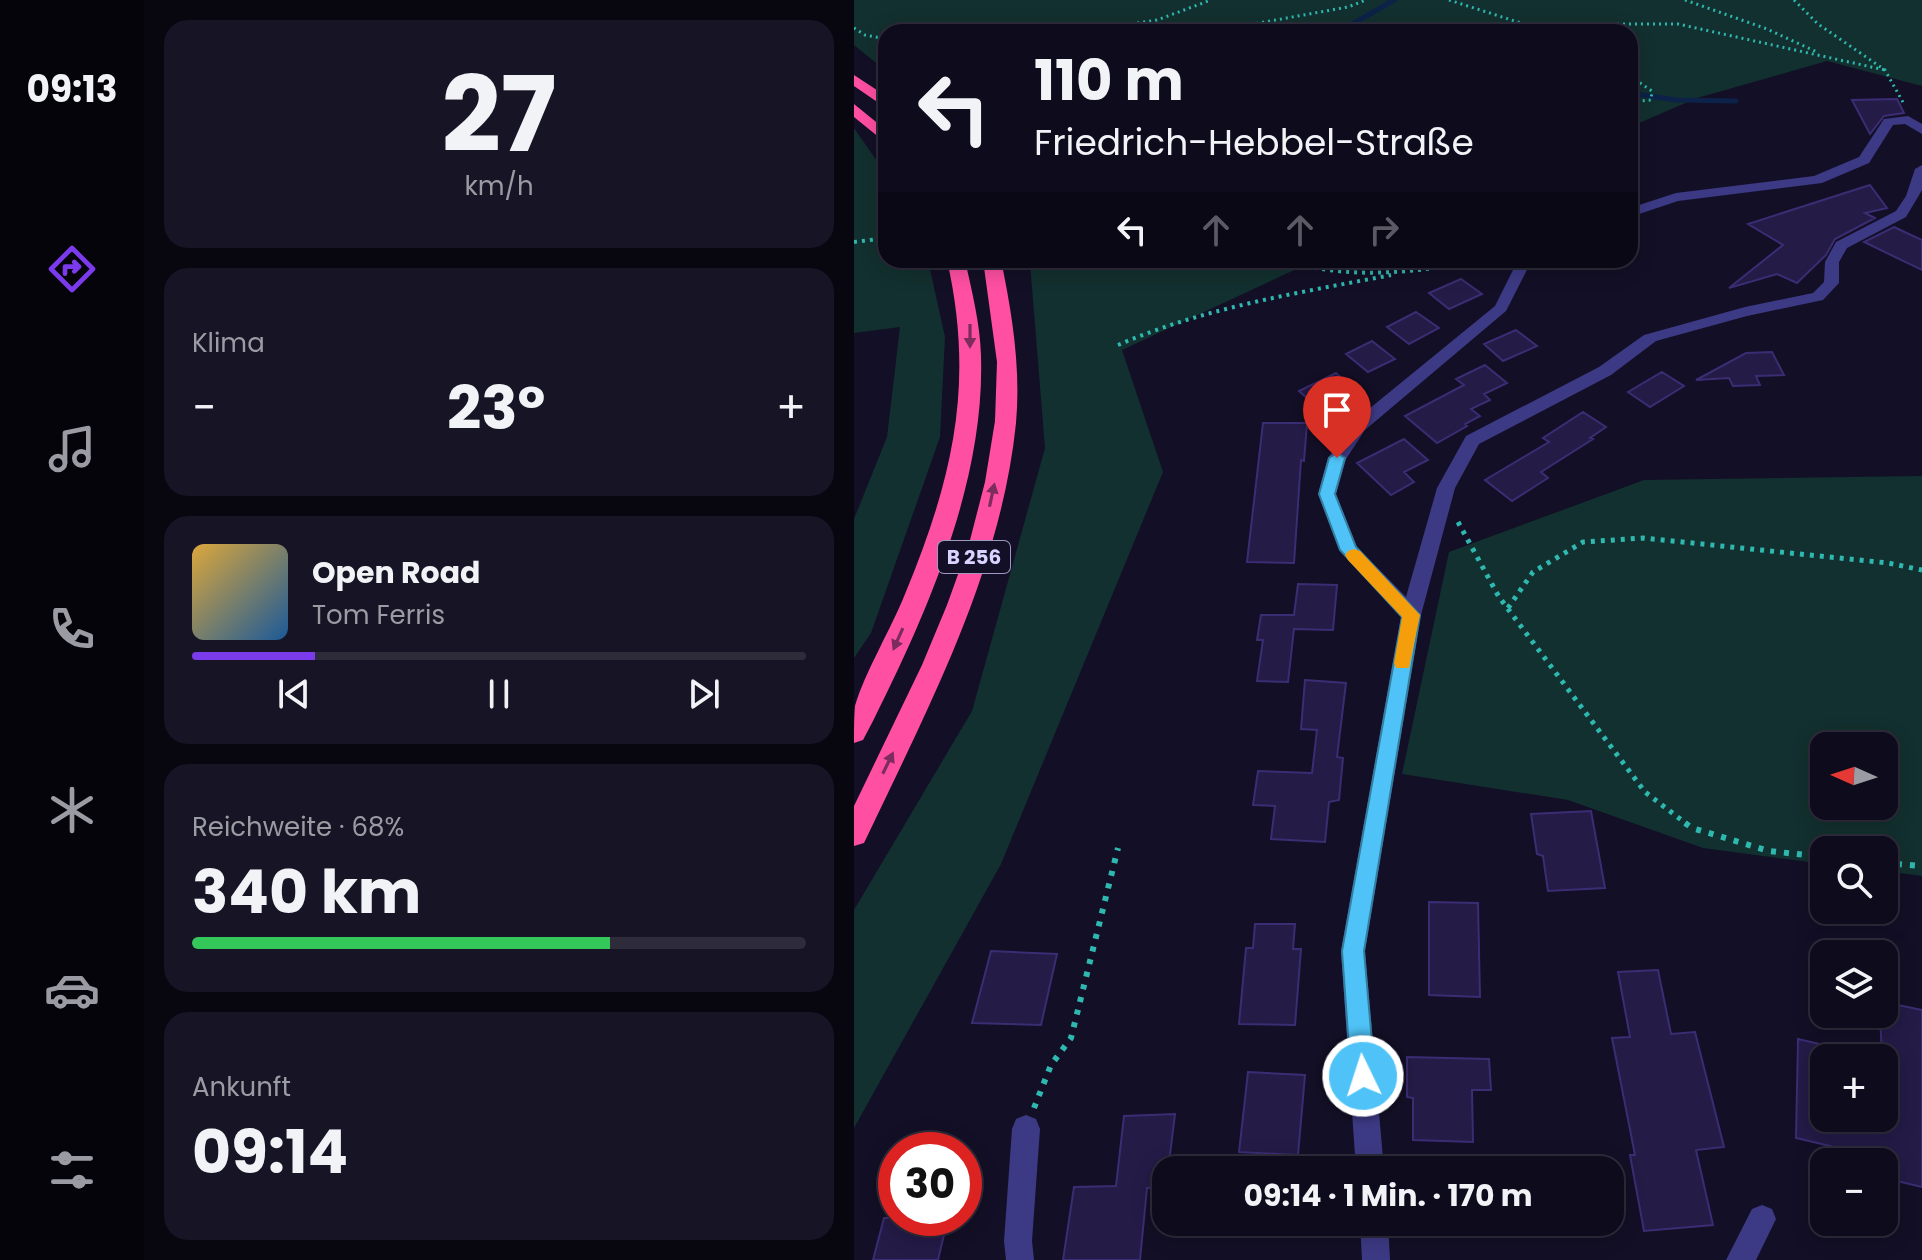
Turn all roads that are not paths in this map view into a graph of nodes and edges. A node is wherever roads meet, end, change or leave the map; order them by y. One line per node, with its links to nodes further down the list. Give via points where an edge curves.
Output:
1 (854, 79): 2 (highway)
2 (878, 97)
3 (854, 109): 5 (highway)
4 (1922, 130): 7 (street, via 1908,120 1889,122 1864,160 1817,180 1676,197)
5 (878, 131)
6 (1922, 169): 11 (street, via 1901,214 1841,245 1832,262 1831,283 1818,297 1650,338 1605,371 1472,440 1446,488)
7 (1638, 210)
8 (958, 268): 12 (highway, B 256, one-way to 12, via 970,318 970,392 962,460 929,567)
9 (994, 268): 13 (highway, B 256, one-way to 9, via 961,597 991,503 1003,435 1007,365)
10 (1521, 268): 11 (street, via 1501,308 1359,426 1337,458 1327,494 1349,550)
11 (1411, 615): 15 (street, via 1353,951)
12 (854, 732)
13 (854, 834)
14 (1026, 1129): 18 (street)
15 (1369, 1156)
16 (1762, 1219): 20 (street)
17 (1375, 1236): 19 (street)
18 (1020, 1260)
19 (1376, 1260)
20 (1740, 1260)

